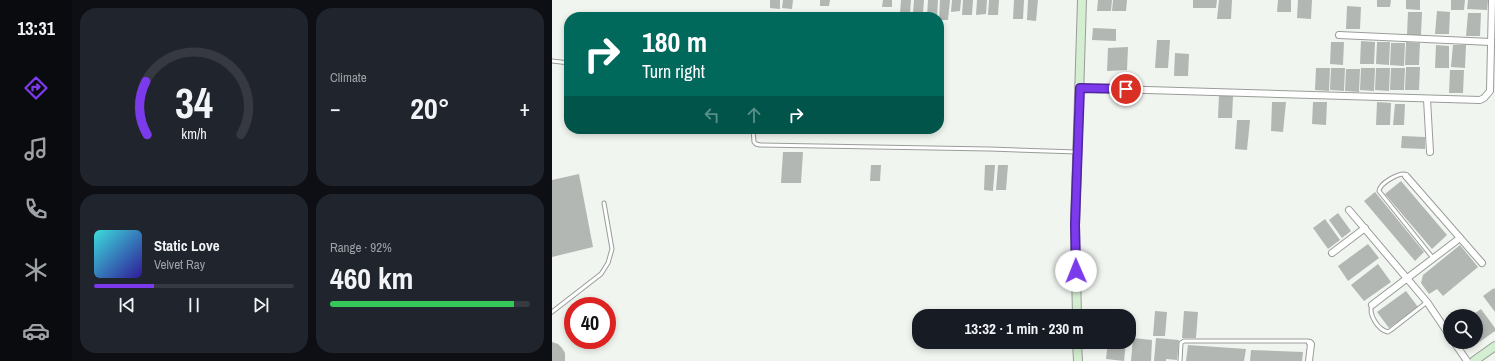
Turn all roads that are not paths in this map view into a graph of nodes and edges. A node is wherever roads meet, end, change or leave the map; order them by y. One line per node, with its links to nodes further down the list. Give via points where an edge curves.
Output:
1 (1082, 0): 7 (street)
2 (1492, 0): 4 (street)
3 (1339, 35): 4 (street)
4 (1491, 42): 8 (street, via 1490,92 1484,98)
5 (552, 61): 6 (lane)
6 (564, 62)
7 (1080, 88): 8 (street); 10 (street)
8 (1427, 99): 11 (street)
9 (753, 134): 10 (lane, via 754,142 760,145)
10 (1077, 152): 23 (street)
11 (1430, 152)
12 (1406, 176): 16 (street); 18 (lane, via 1399,175 1380,186 1378,191)
13 (604, 202): 24 (lane, via 612,249 608,263 601,274)
14 (1349, 210): 15 (street)
15 (1364, 228): 17 (street); 20 (street)
16 (1460, 238): 18 (street); 19 (street)
17 (1332, 253)
18 (1433, 258): 20 (street)
19 (1482, 263)
20 (1407, 278): 21 (street); 22 (street)
21 (1427, 302): 22 (lane, via 1388,332 1381,329 1371,314); 25 (street)
22 (1372, 305)
23 (1077, 309)
24 (552, 312)
25 (1443, 326)
26 (1310, 342): 31 (lane, via 1184,341 1181,343); 32 (street)
27 (1495, 346): 34 (street)
28 (1077, 349): 30 (street)
29 (1459, 349): 33 (street)
30 (1078, 361)
31 (1180, 361)
32 (1310, 361)
33 (1467, 361)
34 (1474, 361)

